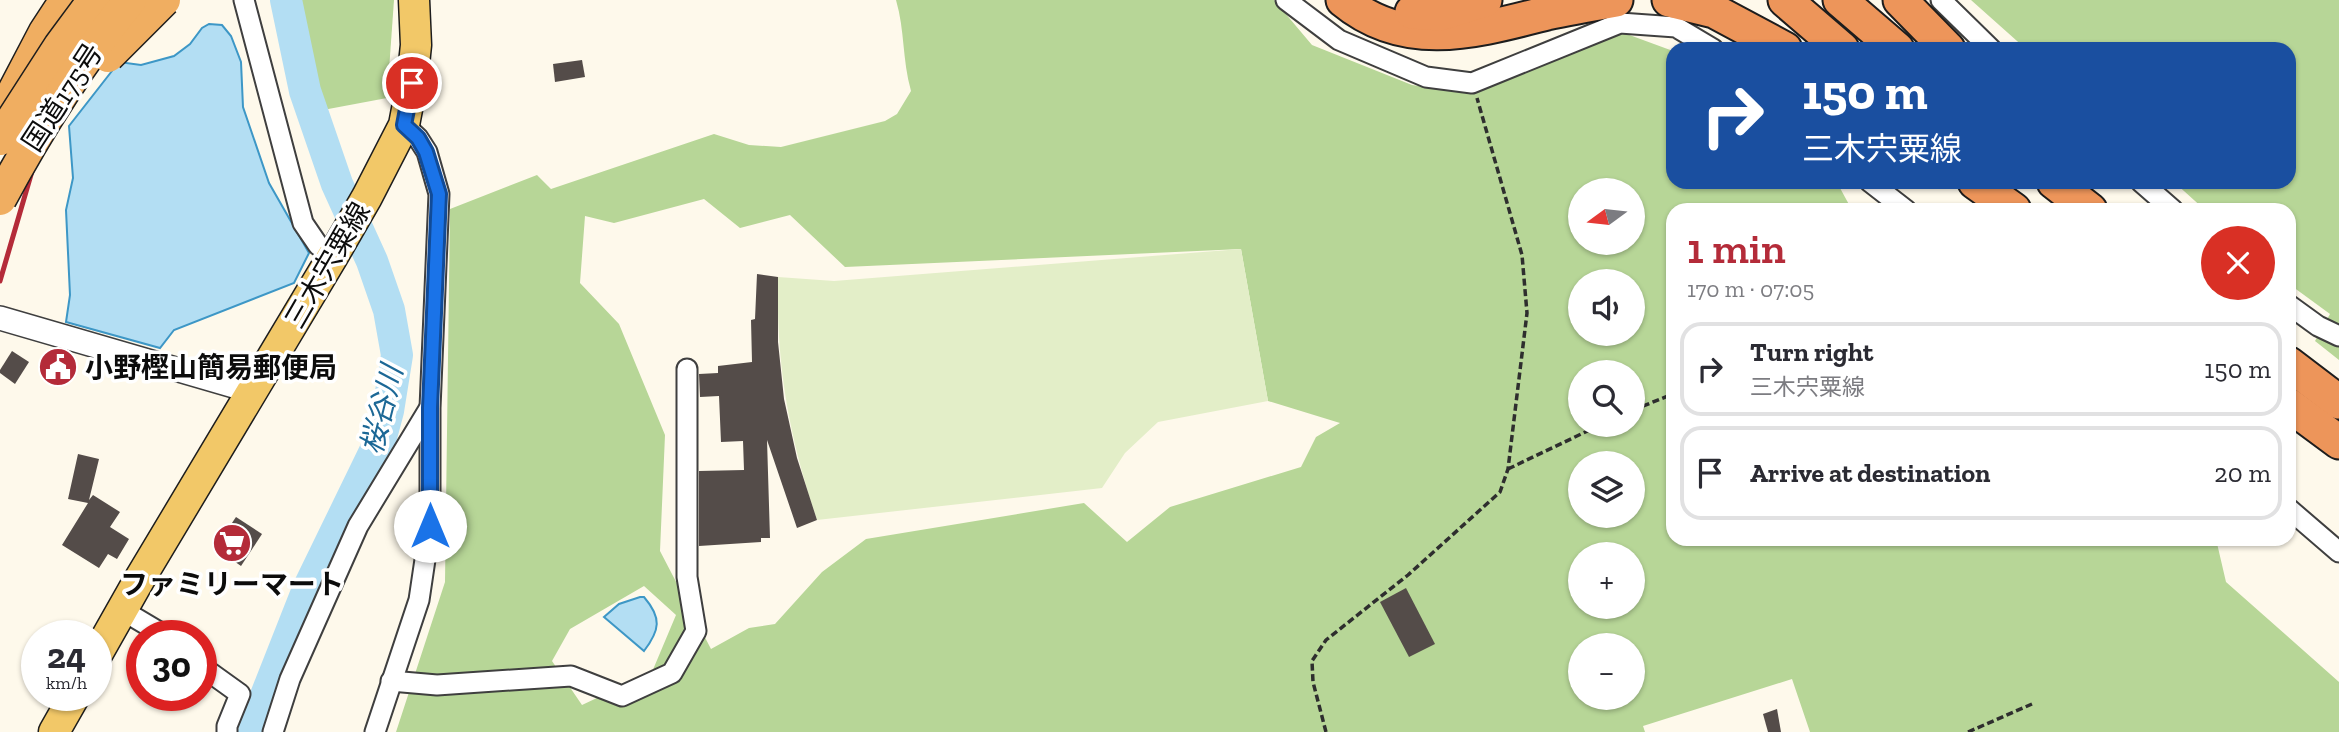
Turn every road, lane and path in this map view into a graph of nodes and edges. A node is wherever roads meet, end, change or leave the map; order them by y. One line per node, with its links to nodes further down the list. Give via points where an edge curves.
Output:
1 (48, 0): 25 (street)
2 (66, 0): 26 (highway)
3 (94, 0): 28 (highway, 国道175号, bridge)
4 (130, 0): 29 (highway, 国道175号, bridge, via 82,62)
5 (164, 0): 29 (highway, bridge, via 115,48)
6 (244, 0): 43 (street, via 303,223 318,245)
7 (414, 0): 27 (main road, 三木宍粟線, via 412,83)
8 (1286, 0): 24 (street, via 1339,40 1426,77)
9 (1343, 0): 12 (highway, via 1357,12 1396,29 1428,34 1472,32)
10 (1376, 0): 11 (highway, via 1410,12 1440,13)
11 (1485, 0)
12 (1616, 0)
13 (1669, 0): 19 (highway, via 1714,11)
14 (1785, 0): 20 (highway)
15 (1840, 0): 21 (highway)
16 (1900, 0): 22 (highway)
17 (1941, 0): 23 (street)
18 (1701, 42): 24 (street, via 1676,27 1620,23)
19 (1772, 42)
20 (1834, 42)
21 (1889, 42)
22 (1941, 42)
23 (1985, 42)
24 (1472, 83): 57 (path, via 1522,256 1527,313)
25 (0, 89)
26 (0, 118)
27 (404, 125): 43 (main road, 三木宍粟線); 53 (street, via 426,152 439,194)
28 (0, 139)
29 (15, 170): 36 (highway, 国道175号, bridge)
30 (1879, 189): 37 (street)
31 (1985, 189): 38 (highway)
32 (2010, 189): 39 (highway)
33 (2063, 189): 40 (highway)
34 (2095, 189): 41 (highway)
35 (2149, 189): 42 (street)
36 (0, 198)
37 (1897, 203)
38 (2004, 203)
39 (2027, 203)
40 (2081, 203)
41 (2108, 203)
42 (2166, 203)
43 (336, 250): 49 (main road, 三木宍粟線)
44 (2296, 310): 46 (street)
45 (0, 318): 49 (street)
46 (2339, 336)
47 (687, 369): 64 (street, via 687,577 696,631 672,673 622,696 571,676 437,685)
48 (2296, 369): 51 (highway)
49 (251, 391): 60 (main road, 三木宍粟線)
50 (1666, 397): 52 (path)
51 (2339, 402)
52 (1645, 405)
53 (430, 408): 64 (street, via 428,538 419,600); 69 (street, via 358,526 290,679)
54 (2296, 410): 56 (highway)
55 (1575, 437): 57 (path)
56 (2339, 442)
57 (1508, 469): 71 (path, via 1500,492 1408,575 1326,640 1312,661)
58 (2296, 515): 59 (street)
59 (2339, 552)
60 (122, 610): 61 (street); 62 (main road, 三木宍粟線)
61 (139, 620)
62 (112, 628)
63 (217, 677): 68 (street, via 240,694)
64 (391, 681): 70 (street)
65 (2032, 704): 72 (path)
66 (66, 711): 67 (main road)
67 (54, 732)
68 (227, 732)
69 (273, 732)
70 (376, 732)
71 (1326, 732)
72 (1968, 732)

